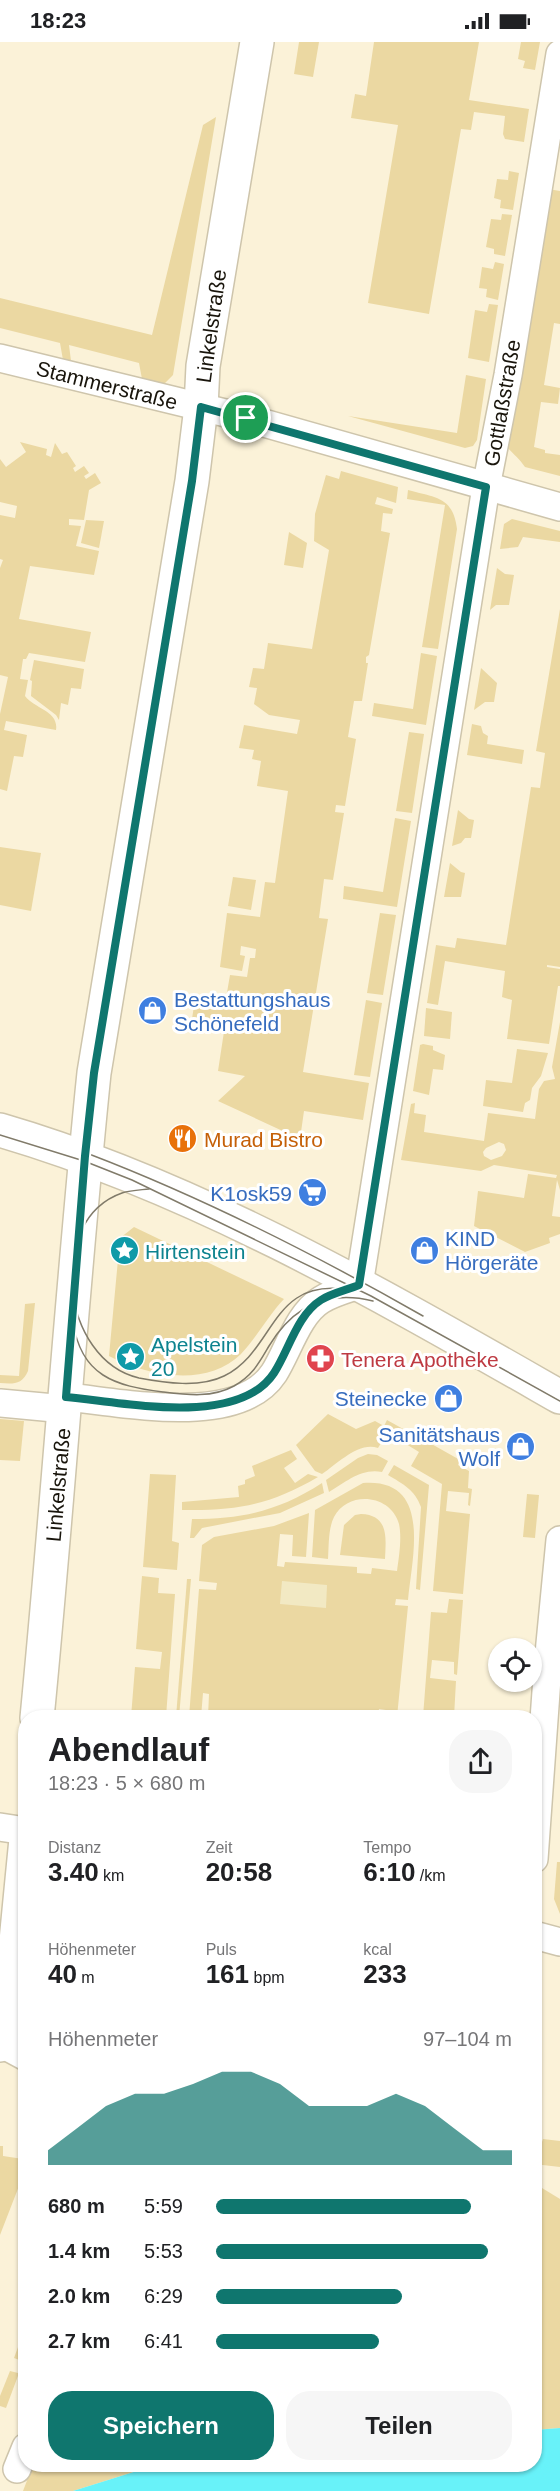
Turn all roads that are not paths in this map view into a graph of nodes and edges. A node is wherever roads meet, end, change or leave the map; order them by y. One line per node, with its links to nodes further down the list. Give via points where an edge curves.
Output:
1 (257, 42): 4 (main road, Linkelstraße, via 203,366)
2 (560, 54): 5 (street, Gottlaßstraße)
3 (0, 358): 4 (street, Stammerstraße)
4 (201, 407): 5 (street, Stammerstraße); 8 (main road, Linkelstraße, via 94,1073)
5 (486, 487): 6 (street, Stammerstraße); 9 (street, Gottlaßstraße)
6 (560, 507)
7 (0, 1130): 8 (main road)
8 (85, 1156): 9 (main road, via 271,1240); 12 (main road, Linkelstraße)
9 (359, 1285): 10 (main road); 12 (street, via 320,1301 301,1322 274,1374 242,1399 219,1406 182,1408)
10 (560, 1397)
11 (0, 1403): 12 (street)
12 (66, 1403): 14 (main road, Linkelstraße)
13 (560, 1540): 15 (street)
14 (38, 1710)
15 (542, 1748)
16 (0, 1827): 17 (street)
17 (18, 1830)
18 (18, 1925): 21 (main road)
19 (542, 1937): 20 (street)
20 (560, 1942)
21 (9, 2049)

